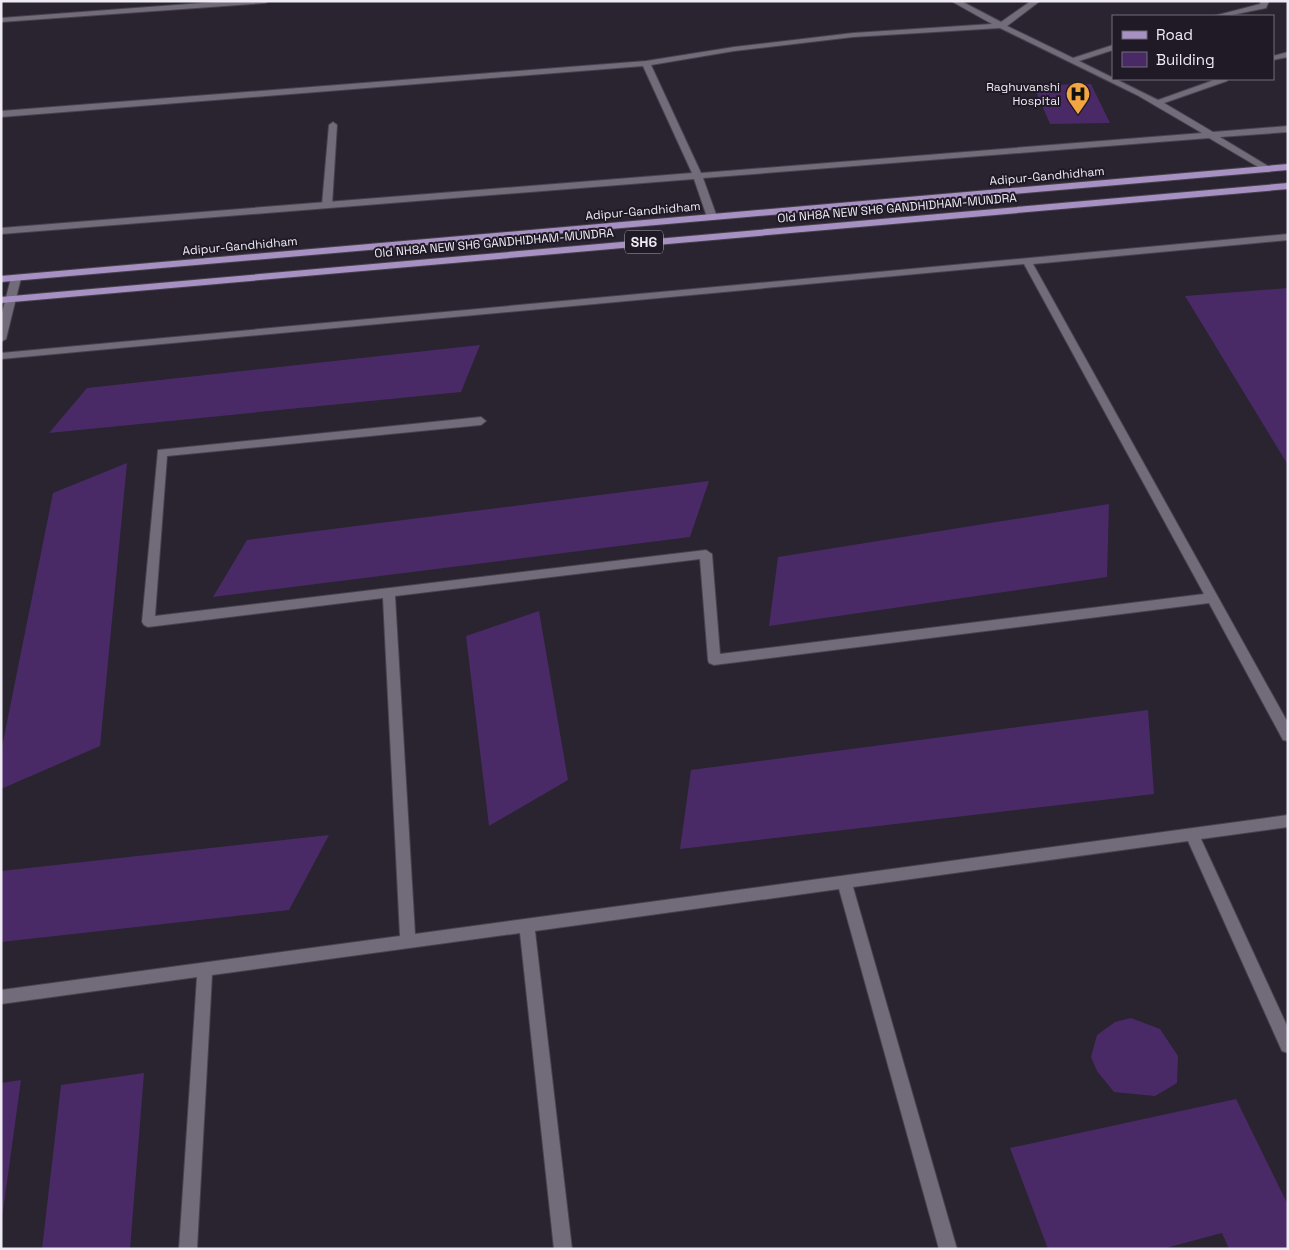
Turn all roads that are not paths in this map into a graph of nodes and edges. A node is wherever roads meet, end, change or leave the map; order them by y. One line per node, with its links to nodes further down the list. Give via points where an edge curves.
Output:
1 (265, 1): 6 (street)
2 (955, 1): 7 (street)
3 (1036, 1): 7 (street)
4 (1265, 1): 5 (street, via 1258,8)
5 (1223, 15)
6 (1, 20)
7 (1002, 26): 11 (street); 12 (street, via 853,35 734,48)
8 (1112, 47): 11 (street)
9 (1288, 54): 10 (street)
10 (1274, 58)
11 (1072, 60): 13 (street)
12 (646, 64): 17 (street); 23 (street)
13 (1112, 79)
14 (1113, 80): 16 (street)
15 (1221, 80): 16 (street)
16 (1157, 104): 20 (street)
17 (1, 114)
18 (333, 125): 25 (street)
19 (1288, 129): 20 (street)
20 (1212, 135): 22 (street); 23 (street)
21 (1288, 167): 22 (main road, Adipur-Gandhidham / SH6)
22 (1268, 169): 26 (main road, Adipur-Gandhidham / SH6)
23 (698, 176): 25 (street); 26 (street)
24 (1288, 186): 32 (main road, Old NH8A NEW SH6 GANDHIDHAM-MUNDRA / SH6)
25 (327, 205): 27 (street)
26 (712, 217): 30 (main road, Adipur-Gandhidham / SH6)
27 (1, 231)
28 (1288, 237): 29 (street)
29 (1028, 261): 34 (street); 37 (street)
30 (16, 278): 31 (main road, Adipur-Gandhidham / SH6); 32 (street)
31 (1, 279)
32 (6, 300): 33 (street)
33 (1, 339)
34 (1, 356)
35 (481, 421): 36 (street, via 162,452 148,622)
36 (388, 593): 37 (street, via 706,554 714,660); 43 (street)
37 (1212, 598): 38 (street)
38 (1288, 736)
39 (1288, 821): 40 (street)
40 (1192, 834): 41 (street); 46 (street)
41 (844, 882): 42 (street); 49 (street)
42 (527, 925): 43 (street); 48 (street)
43 (408, 941): 44 (street)
44 (205, 969): 45 (street); 47 (street)
45 (1, 997)
46 (1288, 1046)
47 (188, 1249)
48 (563, 1249)
49 (948, 1249)

